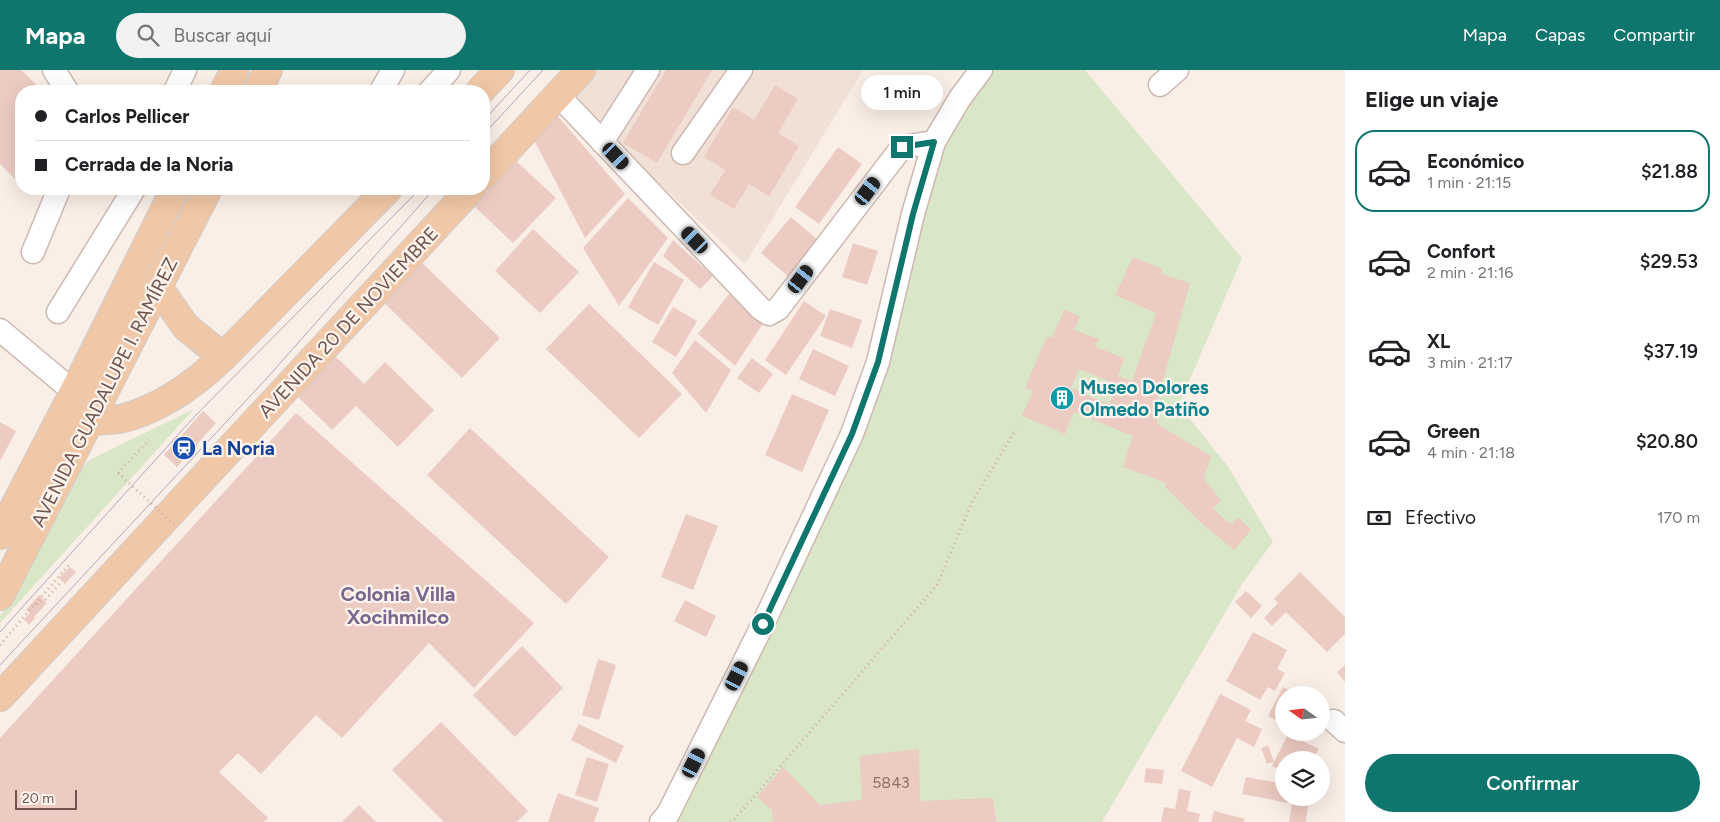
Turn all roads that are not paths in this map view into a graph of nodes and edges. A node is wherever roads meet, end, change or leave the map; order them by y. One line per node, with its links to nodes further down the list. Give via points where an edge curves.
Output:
1 (54, 70): 12 (street)
2 (185, 70): 13 (street)
3 (235, 70): 14 (main road)
4 (268, 70): 15 (main road)
5 (393, 70): 16 (street)
6 (449, 70): 17 (street)
7 (500, 70): 18 (main road)
8 (581, 70): 19 (main road)
9 (648, 70): 20 (street)
10 (741, 70): 22 (street)
11 (981, 70): 21 (street)
12 (63, 85)
13 (178, 85)
14 (227, 85)
15 (261, 85)
16 (384, 85)
17 (435, 85)
18 (486, 85)
19 (558, 95): 20 (street); 23 (main road)
20 (602, 142): 21 (street, via 769,314 778,309 902,147)
21 (934, 142): 41 (street, via 878,362 852,434 763,624 668,814)
22 (683, 153)
23 (490, 169)
24 (57, 195): 30 (street)
25 (130, 195): 32 (street)
26 (172, 195): 35 (main road, AVENIDA GUADALUPE I. RAMÍREZ)
27 (205, 195): 31 (main road, AVENIDA GUADALUPE I. RAMÍREZ)
28 (382, 195): 34 (main road)
29 (465, 195): 40 (main road, AVENIDA 20 DE NOVIEMBRE)
30 (33, 252)
31 (158, 287): 34 (main road, via 186,327); 36 (main road, AVENIDA GUADALUPE I. RAMÍREZ)
32 (58, 312)
33 (0, 330): 35 (street)
34 (223, 357): 36 (main road, via 188,387 146,411 120,419)
35 (74, 392): 37 (main road, AVENIDA GUADALUPE I. RAMÍREZ)
36 (89, 422): 37 (main road); 39 (main road, AVENIDA GUADALUPE I. RAMÍREZ)
37 (57, 424): 38 (main road, AVENIDA GUADALUPE I. RAMÍREZ)
38 (0, 535)
39 (0, 596)
40 (0, 696)
41 (661, 822)

